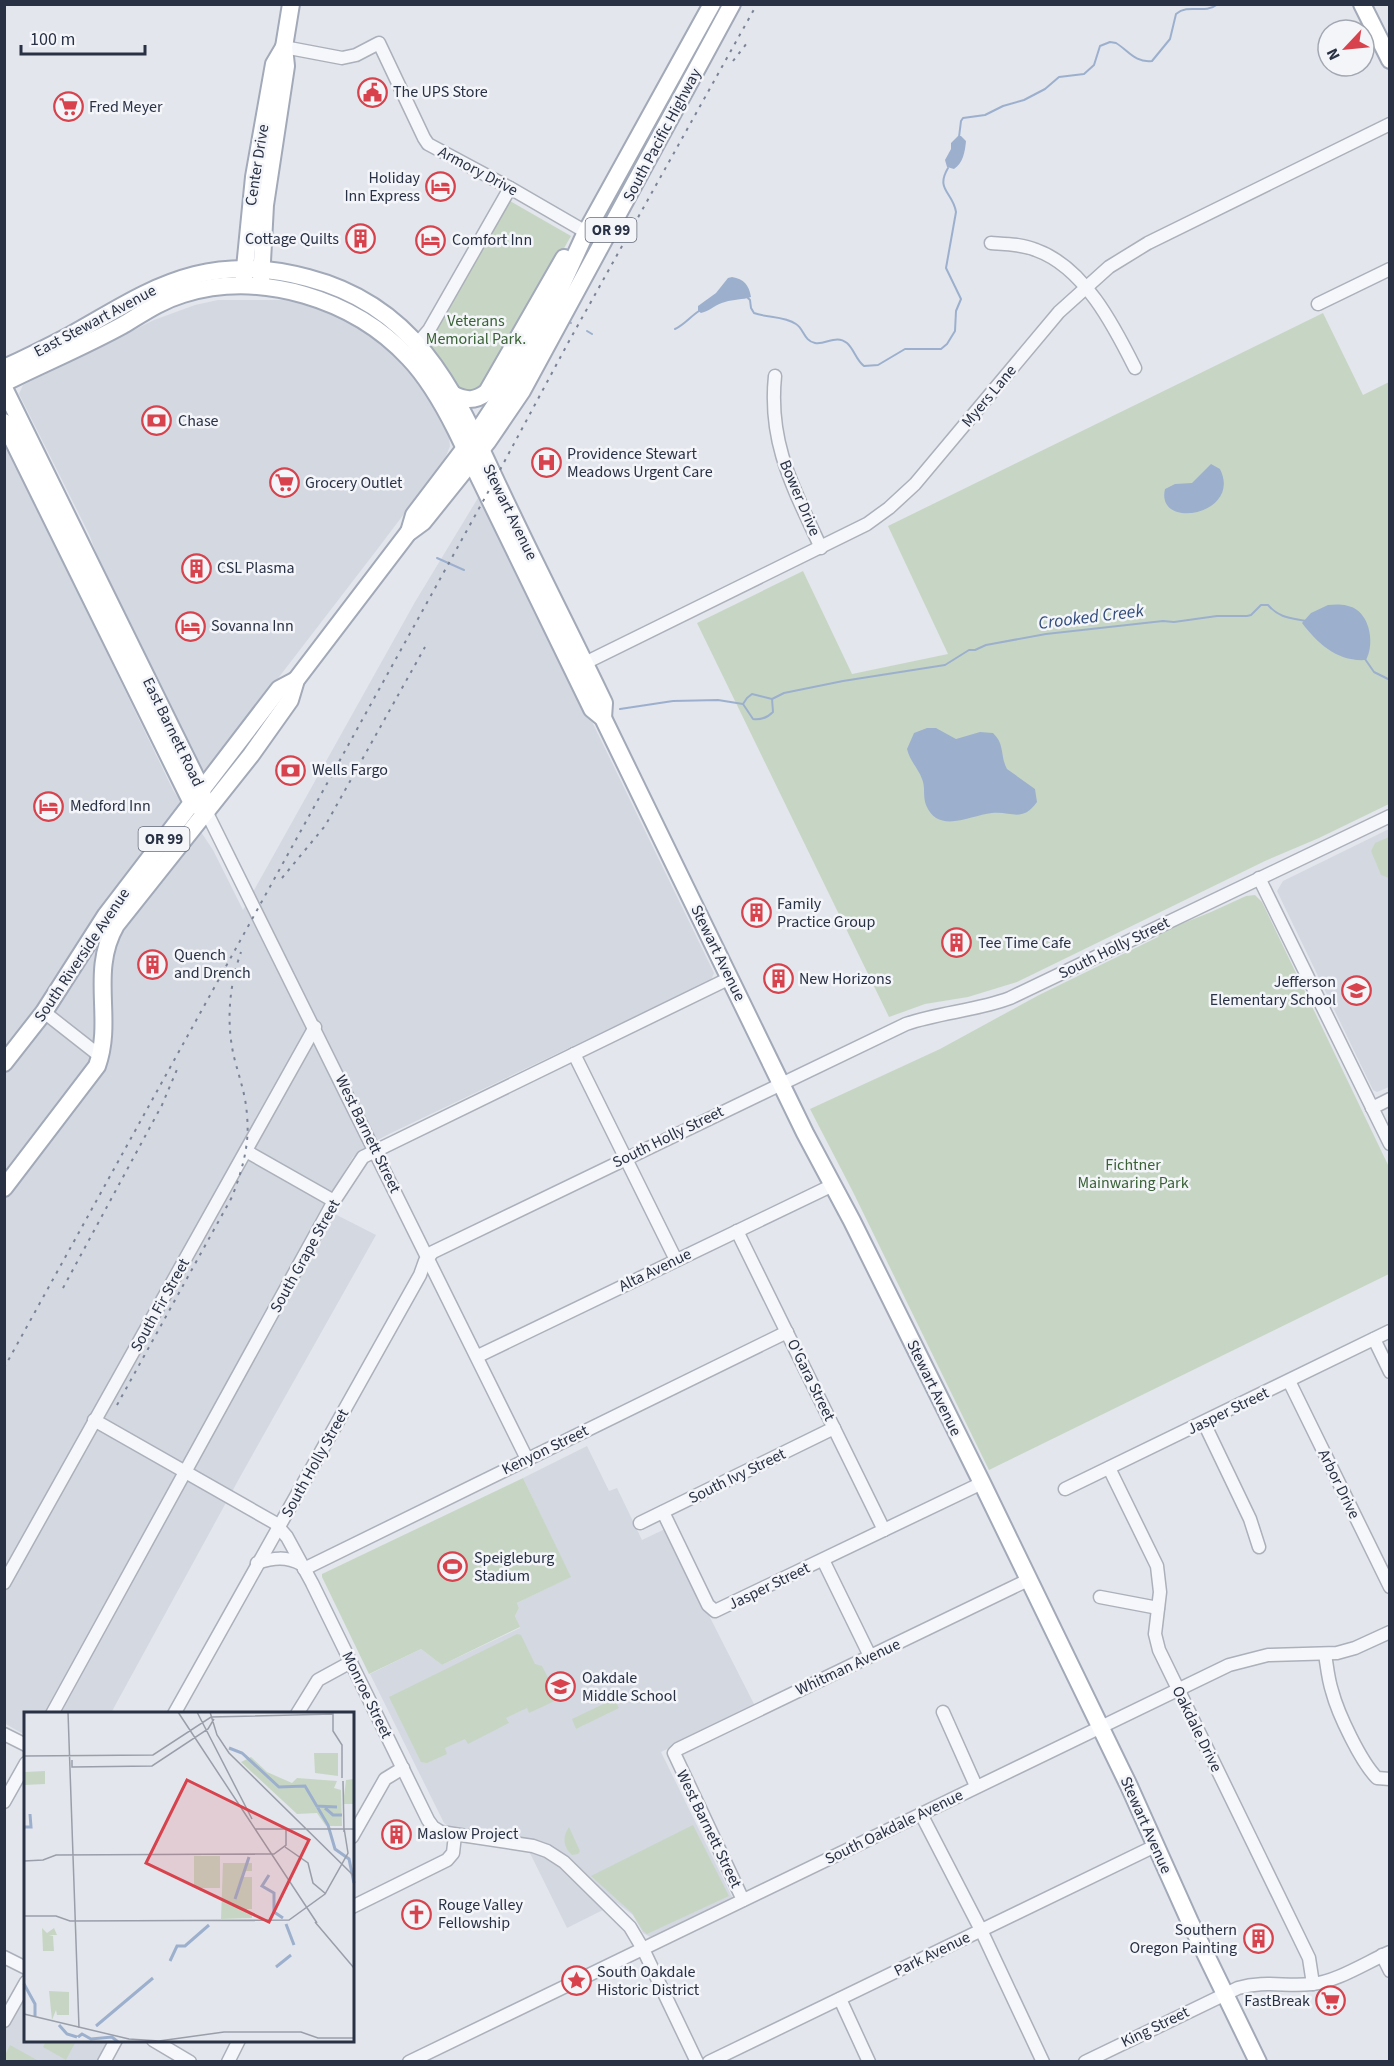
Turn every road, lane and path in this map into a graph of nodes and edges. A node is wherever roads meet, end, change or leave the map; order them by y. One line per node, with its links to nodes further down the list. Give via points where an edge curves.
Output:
1 (291, 4): 5 (main road, Center Drive)
2 (712, 4): 7 (main road, South Pacific Highway / OR 99)
3 (732, 4): 12 (main road, South Pacific Highway / OR 99)
4 (1362, 4): 6 (main road)
5 (284, 47): 9 (street, Armory Drive, via 342,58 379,43 428,144); 14 (main road, Center Drive, via 274,64 254,177)
6 (1389, 60)
7 (653, 109): 10 (main road, South Pacific Highway / OR 99); 12 (main road, via 654,130 609,212)
8 (1389, 124): 15 (street, Myers Lane, via 1148,243)
9 (510, 188): 10 (street, Armory Drive); 17 (street, via 429,330)
10 (586, 232): 23 (main road, via 568,250 487,392 470,400); 25 (main road, South Pacific Highway / OR 99, via 555,302)
11 (990, 243): 15 (street, via 1037,250 1061,262)
12 (603, 245): 25 (main road, South Pacific Highway / OR 99, via 522,391)
13 (1389, 269): 16 (street)
14 (253, 278): 17 (main road, East Stewart Avenue, via 309,278 355,294 390,317); 18 (main road, East Stewart Avenue, via 198,274 171,282); 21 (main road, East Stewart Avenue, via 162,301); 25 (main road, East Stewart Avenue, via 347,311 383,334 433,388)
15 (1084, 287): 19 (street, via 1111,321); 26 (street, Myers Lane, via 908,491 867,524)
16 (1318, 304)
17 (417, 344): 23 (main road, East Stewart Avenue)
18 (4, 369)
19 (1135, 369)
20 (775, 376): 26 (street, Bower Drive, via 774,411 784,467)
21 (4, 383)
22 (4, 388): 31 (main road, East Barnett Road)
23 (454, 395): 25 (main road, East Stewart Avenue)
24 (4, 422): 28 (main road, East Barnett Road)
25 (473, 449): 27 (main road, Stewart Avenue); 29 (main road, Stewart Avenue); 30 (main road, South Riverside Avenue / OR 99, via 414,515 408,533)
26 (821, 548): 29 (street, Myers Lane)
27 (538, 599): 29 (main road, via 556,618 576,660); 33 (main road, Stewart Avenue, via 592,709)
28 (115, 648): 31 (main road, via 128,657 144,690); 35 (main road, East Barnett Road)
29 (585, 663): 33 (main road, Stewart Avenue, via 604,703)
30 (296, 681): 32 (main road, South Riverside Avenue / OR 99, via 279,690); 34 (main road, South Riverside Avenue / OR 99, via 290,700)
31 (152, 690): 35 (main road, East Barnett Road)
32 (264, 708): 34 (main road, via 269,716 258,731); 35 (main road, South Riverside Avenue / OR 99)
33 (603, 718): 40 (main road, Stewart Avenue)
34 (251, 755): 35 (main road, South Riverside Avenue / OR 99)
35 (200, 801): 38 (main road, South Riverside Avenue / OR 99, via 106,915); 39 (main road, South Riverside Avenue / OR 99, via 116,925 105,947); 42 (street, West Barnett Street)
36 (1389, 816): 37 (street, South Holly Street)
37 (1259, 878): 46 (street, South Holly Street, via 1010,998 906,1024); 48 (street)
38 (67, 973): 39 (main road, via 92,960); 41 (main road, South Riverside Avenue / OR 99)
39 (102, 974): 44 (main road, OR 99)
40 (730, 978): 43 (street, South Grape Street); 46 (main road, Stewart Avenue)
41 (44, 1012): 44 (street); 45 (main road, South Riverside Avenue / OR 99)
42 (315, 1027): 50 (street, West Barnett Street); 51 (street, South Fir Street)
43 (574, 1054): 50 (street, South Grape Street); 52 (street)
44 (100, 1056): 54 (main road, OR 99, via 89,1078)
45 (4, 1063)
46 (781, 1083): 52 (street, South Holly Street); 53 (main road, Stewart Avenue)
47 (1389, 1099): 48 (street)
48 (1372, 1108): 49 (street)
49 (1389, 1144)
50 (376, 1150): 55 (street, South Grape Street, via 363,1157); 57 (street, West Barnett Street)
51 (246, 1151): 55 (street); 65 (street, South Fir Street)
52 (625, 1158): 57 (street, South Holly Street); 58 (street)
53 (832, 1185): 56 (street, Alta Avenue); 71 (main road, Stewart Avenue)
54 (4, 1188)
55 (334, 1201): 70 (street, South Grape Street)
56 (737, 1231): 58 (street, Alta Avenue); 60 (street, O'Gara Street)
57 (428, 1257): 62 (street, West Barnett Street); 75 (street, South Holly Street)
58 (676, 1260): 62 (street, Alta Avenue)
59 (1389, 1331): 61 (street, Jasper Street)
60 (787, 1332): 67 (street, O'Gara Street); 68 (street, Kenyon Street)
61 (1374, 1339): 63 (street); 64 (street, Jasper Street)
62 (477, 1356): 68 (street, West Barnett Street)
63 (1389, 1372)
64 (1289, 1380): 66 (street, Jasper Street); 83 (street, Arbor Drive)
65 (94, 1420): 70 (street, Monroe Street); 82 (street, South Fir Street)
66 (1204, 1423): 69 (street, Jasper Street); 77 (street, via 1250,1518)
67 (834, 1428): 73 (street, South Ivy Street); 76 (street, O'Gara Street)
68 (527, 1459): 80 (street, Kenyon Street)
69 (1109, 1468): 72 (street, Jasper Street); 85 (street, Oakdale Drive, via 1157,1566)
70 (185, 1471): 75 (street, Monroe Street, via 270,1519); 91 (street, South Grape Street)
71 (981, 1483): 76 (street, Jasper Street); 81 (main road, Stewart Avenue)
72 (1065, 1489)
73 (663, 1512): 74 (street, South Ivy Street); 78 (street, Jasper Street, via 711,1610 719,1610)
74 (640, 1523)
75 (279, 1528): 79 (street, South Holly Street); 80 (street, Monroe Street)
76 (884, 1530): 78 (street, Jasper Street)
77 (1259, 1547)
78 (823, 1560): 88 (street)
79 (257, 1563): 80 (street, via 278,1558 292,1560); 92 (street, South Holly Street)
80 (302, 1567): 89 (street, Monroe Street)
81 (1028, 1580): 88 (street, Whitman Avenue); 95 (main road, Stewart Avenue)
82 (4, 1583)
83 (1389, 1587)
84 (1100, 1597): 85 (street)
85 (1158, 1608): 90 (street, Oakdale Drive, via 1157,1643)
86 (1389, 1632): 87 (street, South Oakdale Avenue, via 1355,1648)
87 (1325, 1654): 90 (street, South Oakdale Avenue, via 1282,1654 1239,1661); 101 (street, via 1336,1704 1368,1769)
88 (870, 1656): 98 (street, Whitman Avenue, via 678,1749)
89 (351, 1662): 93 (street, via 318,1680); 100 (street, Monroe Street)
90 (1177, 1690): 95 (street, South Oakdale Avenue); 116 (street, Oakdale Drive, via 1309,1958)
91 (53, 1712)
92 (175, 1712)
93 (298, 1712)
94 (943, 1712): 102 (street)
95 (1099, 1727): 102 (street, South Oakdale Avenue); 107 (main road, Stewart Avenue)
96 (4, 1734): 97 (street)
97 (24, 1744)
98 (675, 1759): 108 (street, West Barnett Street)
99 (24, 1767): 103 (street)
100 (403, 1768): 105 (street, via 385,1779); 106 (street, Monroe Street, via 433,1827)
101 (1383, 1778)
102 (976, 1786): 104 (street, South Oakdale Avenue)
103 (4, 1802)
104 (921, 1814): 108 (street, South Oakdale Avenue); 110 (street)
105 (354, 1833)
106 (455, 1835): 109 (street, via 453,1854 447,1860); 111 (street, Monroe Street, via 534,1846 558,1858 623,1918)
107 (1155, 1846): 110 (street, Park Avenue); 118 (main road, Stewart Avenue)
108 (743, 1900): 111 (street, South Oakdale Avenue)
109 (354, 1906)
110 (981, 1930): 119 (street, Park Avenue); 131 (street)
111 (643, 1949): 127 (street, South Oakdale Avenue); 128 (street, Monroe Street)
112 (1386, 1954): 115 (street); 116 (street, King Street)
113 (4, 1957): 114 (street)
114 (24, 1967)
115 (1389, 1971)
116 (1313, 1984): 118 (street, King Street, via 1256,1983)
117 (24, 1985): 120 (street)
118 (1226, 1993): 132 (street, King Street); 133 (main road, Stewart Avenue)
119 (840, 1999): 129 (street, Park Avenue); 130 (street)
120 (4, 2020)
121 (115, 2042): 124 (street)
122 (157, 2042): 125 (street)
123 (238, 2042): 126 (street)
124 (104, 2061)
125 (190, 2061)
126 (228, 2061)
127 (409, 2061)
128 (697, 2061)
129 (709, 2061)
130 (870, 2061)
131 (1043, 2061)
132 (1085, 2061)
133 (1258, 2061)

